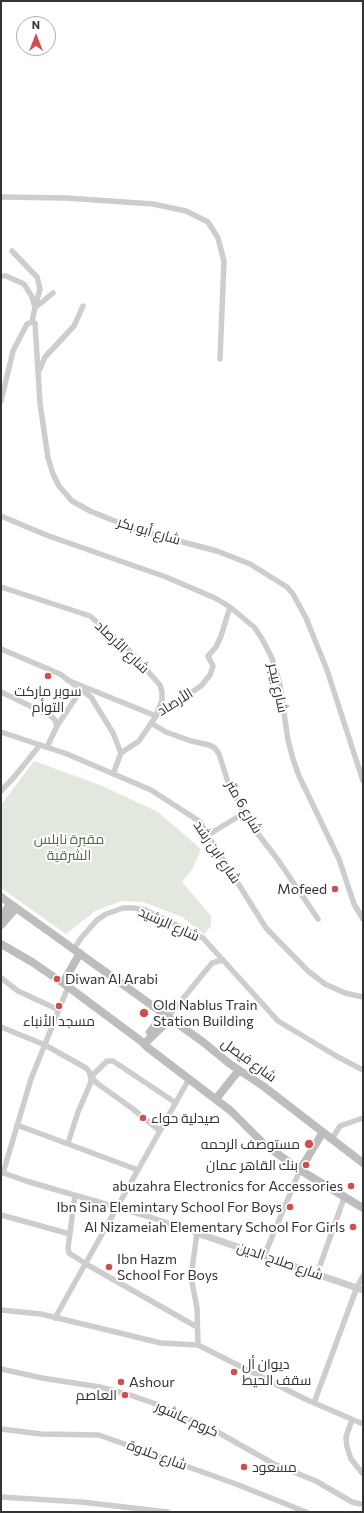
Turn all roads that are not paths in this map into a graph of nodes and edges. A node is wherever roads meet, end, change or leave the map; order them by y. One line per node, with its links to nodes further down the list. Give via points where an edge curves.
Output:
1 (1, 197): 8 (street, via 153,204 186,211 208,222 218,238 224,260)
2 (12, 251): 6 (street, via 37,277 40,289)
3 (1, 276): 6 (street, via 24,284)
4 (53, 293): 6 (street)
5 (83, 306): 9 (street, via 74,326 46,357)
6 (35, 307): 7 (street)
7 (32, 322): 9 (street, شارع أبو بكر, via 35,323); 10 (street, via 27,324 13,351)
8 (220, 359)
9 (38, 373): 26 (street, شارع أبو بكر, via 50,468 59,486 72,501 90,512 137,530 217,551 250,564 290,590 306,618 327,670)
10 (1, 401)
11 (1, 516): 13 (street, شارع بيجر, via 46,535 160,575)
12 (1, 587): 18 (street, شارع الأرصاد, via 90,616 128,649 160,685 163,695)
13 (230, 607): 18 (street, الأرصاد, via 221,636 208,656 213,666 210,675 200,686); 34 (street, شارع بيجر, via 254,627 271,656 280,686 292,759 339,859 354,904)
14 (1, 649): 15 (street, via 60,674)
15 (67, 680): 16 (street); 18 (street, الأرصاد)
16 (81, 690): 20 (street); 24 (street, via 91,697 113,732)
17 (1, 692): 20 (street, via 51,716)
18 (156, 716): 19 (street, شارع الأرصاد)
19 (151, 723): 24 (street, شارع الأرصاد, via 139,741); 28 (street, شارع 6 متر, via 166,732 215,748)
20 (57, 726): 23 (street)
21 (1, 732): 22 (street, شارع ابن رشد)
22 (40, 745): 23 (street, شارع ابن رشد); 27 (street)
23 (47, 747): 25 (street, شارع ابن رشد)
24 (120, 753): 25 (street)
25 (112, 774): 29 (street, شارع ابن رشد, via 151,790 199,821)
26 (363, 781)
27 (1, 791)
28 (244, 813): 29 (street); 33 (street, شارع 6 متر)
29 (208, 835): 41 (street, شارع ابن رشد, via 266,928 308,971 325,984)
30 (1, 897): 31 (main road, شارع فيصل)
31 (13, 906): 32 (main road); 35 (main road); 37 (main road, شارع فيصل)
32 (1, 916)
33 (318, 919)
34 (363, 919)
35 (1, 926)
36 (1, 944): 40 (main road)
37 (77, 951): 38 (street, شارع الرشيد, via 81,938 97,920 123,908 134,908 146,910 203,938); 40 (main road); 43 (main road, شارع فيصل)
38 (223, 960): 43 (street, via 212,963); 48 (street, شارع الرشيد, via 278,1020)
39 (1, 978): 42 (street, via 18,991)
40 (65, 985): 42 (street); 45 (main road)
41 (363, 998)
42 (59, 1010): 46 (street)
43 (167, 1017): 45 (main road); 47 (main road, شارع فيصل)
44 (1, 1027): 46 (street)
45 (143, 1043): 50 (main road)
46 (45, 1044): 49 (street, via 86,1068); 54 (street)
47 (239, 1070): 51 (main road); 56 (main road, شارع فيصل)
48 (363, 1070)
49 (91, 1077): 52 (street, via 107,1061 113,1061); 55 (street); 58 (street)
50 (189, 1079): 51 (main road); 52 (street)
51 (216, 1099): 61 (main road, via 264,1144)
52 (176, 1103): 55 (street)
53 (363, 1118): 57 (street, via 340,1126)
54 (17, 1124): 58 (street); 62 (street)
55 (160, 1131): 60 (street)
56 (323, 1132): 57 (main road, شارع فيصل); 61 (main road)
57 (332, 1139): 59 (main road, شارع فيصل)
58 (68, 1143): 60 (street)
59 (363, 1163)
60 (138, 1170): 65 (street)
61 (300, 1170): 64 (main road); 70 (street)
62 (2, 1172): 63 (street)
63 (75, 1195): 65 (street); 69 (street)
64 (344, 1198): 66 (main road); 72 (street)
65 (117, 1208): 68 (street); 71 (street)
66 (363, 1208)
67 (1, 1215): 69 (street)
68 (197, 1233): 70 (street, شارع صلاح الدين); 77 (street, via 191,1277 197,1308)
69 (70, 1234): 71 (street, via 69,1253)
70 (264, 1256): 72 (street, شارع صلاح الدين)
71 (86, 1264): 76 (street); 77 (street)
72 (316, 1274): 74 (street, شارع صلاح الدين)
73 (363, 1276): 74 (street)
74 (360, 1288): 80 (street)
75 (1, 1310): 76 (street)
76 (55, 1318): 78 (street, via 161,1343)
77 (197, 1327): 78 (street)
78 (198, 1345): 80 (street)
79 (1, 1369): 86 (street, كروم عاشور, via 100,1387 153,1403 214,1430 274,1464 316,1481)
80 (314, 1403): 81 (street)
81 (352, 1420): 82 (street); 84 (street, via 346,1437 347,1447 351,1459)
82 (363, 1424)
83 (1, 1429): 88 (street, شارع حلاوة, via 41,1434 99,1435)
84 (363, 1474)
85 (1, 1497): 87 (street, via 81,1502)
86 (362, 1506)
87 (168, 1512)
88 (306, 1512)

